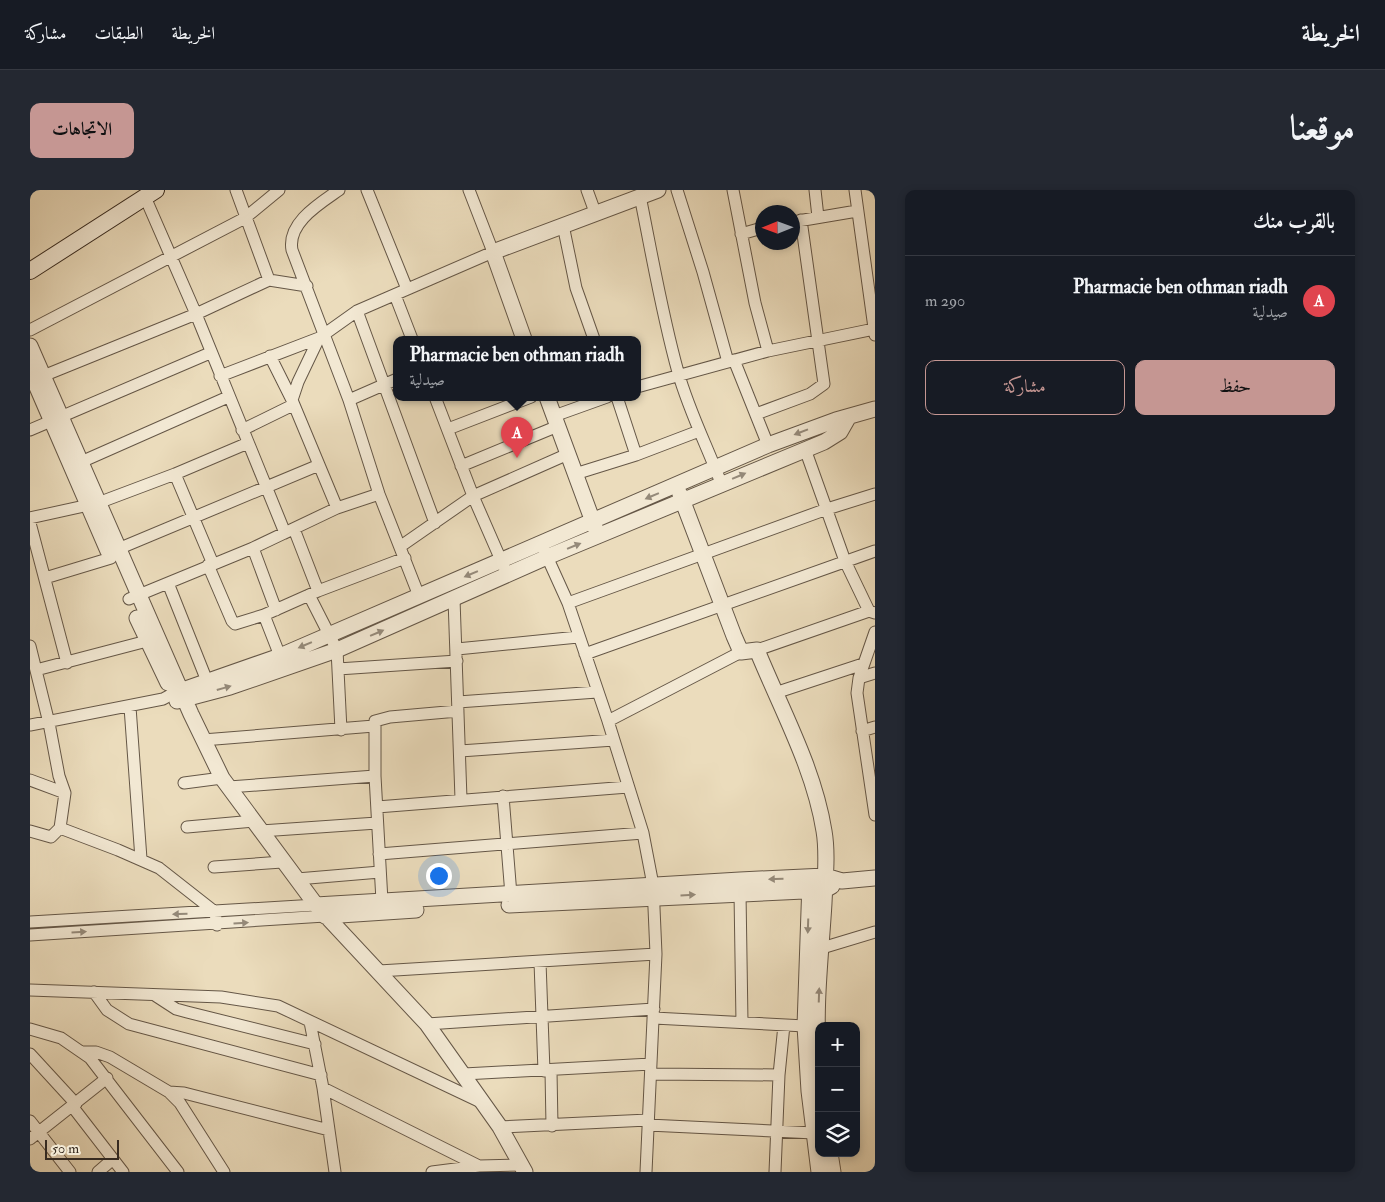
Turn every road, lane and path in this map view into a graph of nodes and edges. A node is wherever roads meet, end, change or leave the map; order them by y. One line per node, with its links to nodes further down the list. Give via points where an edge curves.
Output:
1 (236, 190): 18 (street)
2 (279, 190): 18 (street)
3 (339, 190): 29 (street, via 302,220 290,241)
4 (367, 190): 31 (street)
5 (470, 190): 24 (street)
6 (587, 190): 16 (street)
7 (658, 190): 13 (street)
8 (677, 190): 46 (street)
9 (733, 190): 22 (street)
10 (815, 190): 17 (street)
11 (855, 190): 15 (street)
12 (146, 192): 14 (main road); 25 (street)
13 (640, 196): 16 (street); 47 (street, via 666,328)
14 (114, 211): 26 (main road); 27 (main road)
15 (857, 211): 17 (street); 30 (street)
16 (595, 212): 20 (street)
17 (818, 217): 19 (street)
18 (245, 218): 25 (street); 28 (street)
19 (800, 220)
20 (563, 225): 24 (street); 40 (street, via 576,288)
21 (755, 230): 22 (street)
22 (741, 234): 43 (street)
23 (800, 244): 41 (street)
24 (493, 252): 31 (street); 39 (street)
25 (172, 257): 34 (street); 35 (street)
26 (30, 259)
27 (30, 271)
28 (269, 280): 29 (street); 34 (street)
29 (307, 286): 37 (street)
30 (871, 286): 36 (street)
31 (407, 289): 32 (street)
32 (395, 295): 33 (street); 38 (street)
33 (357, 311): 37 (street); 51 (street)
34 (196, 314): 44 (street); 49 (street)
35 (30, 330)
36 (874, 333): 41 (street)
37 (322, 336): 45 (street); 54 (street); 60 (street, via 298,382)
38 (411, 336)
39 (523, 336)
40 (593, 336)
41 (817, 342): 43 (street); 62 (street, via 824,380 822,387)
42 (30, 346): 49 (street)
43 (768, 351): 46 (street)
44 (210, 353): 48 (street); 64 (street)
45 (270, 356): 48 (street); 60 (street)
46 (731, 361): 47 (street); 62 (street)
47 (679, 374): 52 (street); 69 (street)
48 (220, 376): 53 (street)
49 (35, 380): 64 (street)
50 (393, 381): 51 (street)
51 (383, 385): 54 (street); 95 (street)
52 (641, 386)
53 (228, 397): 68 (street); 75 (street)
54 (349, 400): 84 (street)
55 (437, 401): 66 (street)
56 (521, 401): 66 (street)
57 (548, 401): 65 (street)
58 (598, 401): 65 (street)
59 (618, 401): 74 (street)
60 (292, 403): 68 (street); 76 (street)
61 (875, 409): 63 (street)
62 (756, 414): 71 (street)
63 (848, 418): 71 (street, one-way to 71); 72 (street, via 836,436)
64 (56, 419): 67 (street); 75 (street); 88 (street)
65 (556, 421): 73 (street); 77 (street)
66 (448, 429): 77 (street)
67 (30, 430)
68 (242, 430): 70 (street)
69 (699, 431): 74 (street); 78 (street)
70 (248, 443): 79 (street); 83 (street)
71 (768, 445): 78 (street)
72 (805, 449): 81 (street, one-way to 72); 90 (street)
73 (568, 454): 80 (street); 86 (street)
74 (636, 455): 80 (street)
75 (81, 462): 88 (street)
76 (318, 465): 83 (street); 89 (street)
77 (461, 466): 86 (street)
78 (715, 468): 81 (street); 82 (street)
79 (175, 474): 88 (street); 92 (street)
80 (575, 474): 93 (street)
81 (721, 483): 87 (street)
82 (677, 485): 87 (street); 93 (street, one-way to 93)
83 (268, 487): 92 (street); 96 (street)
84 (379, 494): 89 (street); 98 (street)
85 (875, 494): 90 (street)
86 (473, 496): 95 (street); 105 (street)
87 (682, 502): 97 (street); 103 (street)
88 (93, 504): 91 (street); 102 (street)
89 (337, 508): 96 (street)
90 (827, 509): 103 (street); 106 (street)
91 (30, 518)
92 (194, 519): 102 (street); 107 (street)
93 (593, 521): 97 (street); 100 (street)
94 (30, 523): 109 (street)
95 (435, 523): 98 (street)
96 (289, 531): 99 (street); 111 (street)
97 (599, 536): 100 (street, one-way to 97)
98 (401, 546): 104 (street)
99 (254, 548): 107 (street); 117 (street)
100 (544, 551): 105 (street); 108 (street); 115 (street)
101 (875, 552): 106 (street)
102 (115, 554): 109 (street); 113 (street)
103 (703, 555): 115 (street); 116 (street)
104 (405, 558): 111 (street); 112 (street)
105 (501, 561): 108 (street); 112 (street, one-way to 112)
106 (845, 561): 116 (street); 118 (street)
107 (211, 565): 110 (street); 119 (street, via 234,623)
108 (508, 575): 114 (street)
109 (44, 578): 131 (street)
110 (168, 584): 113 (street); 137 (street)
111 (314, 593): 117 (street); 121 (street)
112 (419, 596): 121 (street)
113 (134, 597): 123 (street); 140 (street)
114 (454, 599): 125 (street, one-way to 114); 129 (street)
115 (568, 604): 122 (street)
116 (721, 606): 127 (street); 128 (street)
117 (276, 610): 119 (street)
118 (872, 612): 126 (street)
119 (264, 615): 130 (street)
120 (875, 632): 132 (street)
121 (330, 635): 125 (street); 130 (street, one-way to 130)
122 (578, 637): 128 (street); 129 (street)
123 (148, 641): 131 (street); 140 (street)
124 (30, 646): 134 (street)
125 (337, 650): 133 (street); 140 (street, one-way to 125, via 230,687)
126 (757, 650): 127 (street); 139 (street)
127 (741, 652): 143 (street)
128 (585, 654): 138 (street)
129 (457, 655): 133 (street); 142 (street)
130 (280, 656): 137 (street)
131 (67, 663): 134 (street)
132 (863, 664): 136 (street); 139 (street)
133 (338, 669): 148 (street)
134 (36, 670): 144 (street)
135 (875, 673): 136 (street)
136 (859, 678): 149 (street, via 857,706)
137 (207, 681): 140 (street)
138 (597, 692): 142 (street); 143 (street)
139 (775, 693): 178 (street, via 806,765 824,831)
140 (179, 699): 141 (street); 150 (street)
141 (130, 706): 144 (street); 172 (street)
142 (458, 706): 146 (street, via 380,718 374,721); 152 (street)
143 (608, 721): 151 (street)
144 (49, 723): 145 (street); 159 (street)
145 (30, 725)
146 (374, 726): 148 (street); 153 (street)
147 (875, 727): 149 (street)
148 (341, 730): 150 (street)
149 (862, 731): 157 (street)
150 (203, 740): 156 (street)
151 (614, 740): 152 (street); 158 (street)
152 (460, 751): 161 (street)
153 (375, 776): 156 (street); 162 (street)
154 (30, 780): 159 (street)
155 (184, 783): 156 (street)
156 (226, 783): 165 (street)
157 (872, 785): 163 (street)
158 (628, 787): 160 (street); 169 (street)
159 (65, 793): 167 (street)
160 (503, 796): 161 (street); 170 (street)
161 (461, 799): 162 (street)
162 (377, 807): 164 (street)
163 (875, 815)
164 (377, 823): 165 (street); 171 (street)
165 (258, 826): 166 (street); 173 (street)
166 (186, 827)
167 (60, 828): 168 (street, via 51,837); 172 (street)
168 (30, 831)
169 (643, 833): 170 (street); 179 (street)
170 (508, 843): 171 (street); 181 (street)
171 (379, 854): 175 (street)
172 (141, 859): 184 (street, via 172,877)
173 (282, 862): 174 (street); 177 (street)
174 (214, 867)
175 (380, 872): 177 (street); 182 (street)
176 (875, 878): 178 (street)
177 (296, 879): 183 (street)
178 (817, 884): 179 (street, one-way to 179); 180 (street); 191 (street); 205 (street, one-way to 205)
179 (653, 891): 180 (street, one-way to 180); 181 (street); 183 (street); 192 (street)
180 (740, 893): 201 (street)
181 (511, 895): 182 (street)
182 (382, 901): 183 (street)
183 (320, 911): 184 (street); 187 (street, one-way to 183); 194 (street)
184 (215, 913): 185 (street, one-way to 185); 187 (street)
185 (116, 917): 186 (street); 188 (street)
186 (30, 922)
187 (217, 925): 188 (street)
188 (117, 929): 190 (street, one-way to 188)
189 (875, 932): 191 (street)
190 (30, 934)
191 (822, 948): 202 (street, one-way to 191)
192 (656, 954): 193 (street); 198 (street)
193 (540, 962): 194 (street); 199 (street)
194 (379, 971): 203 (street)
195 (30, 990): 196 (street)
196 (94, 992): 197 (street); 213 (street, via 107,1010 136,1026)
197 (156, 996): 200 (street, via 249,1000 278,1006); 207 (street, via 176,1009)
198 (654, 1014): 199 (street); 201 (street); 210 (street)
199 (541, 1016): 203 (street); 211 (street)
200 (310, 1022): 207 (street); 218 (street)
201 (742, 1022): 204 (street)
202 (820, 1022)
203 (427, 1024): 212 (street)
204 (784, 1025): 205 (street); 214 (street)
205 (805, 1026): 226 (street)
206 (30, 1029): 208 (street, via 61,1038)
207 (315, 1044): 213 (street)
208 (83, 1052): 215 (street); 217 (street, via 110,1057)
209 (30, 1054): 219 (street)
210 (651, 1069): 211 (street); 214 (street); 221 (street)
211 (548, 1071): 212 (street); 222 (street)
212 (464, 1074): 218 (street)
213 (320, 1075): 216 (street)
214 (779, 1075): 225 (street)
215 (107, 1078): 219 (street); 235 (street)
216 (323, 1088): 224 (street); 230 (street)
217 (169, 1092): 224 (street); 236 (street, via 180,1103)
218 (483, 1103): 223 (street)
219 (74, 1105): 227 (street); 229 (street)
220 (30, 1121): 227 (street)
221 (648, 1122): 222 (street); 225 (street); 239 (street)
222 (552, 1126): 223 (street)
223 (500, 1127): 231 (street)
224 (329, 1130): 237 (street)
225 (778, 1132): 226 (street); 240 (street)
226 (814, 1133): 241 (street)
227 (35, 1136): 232 (street)
228 (831, 1157): 242 (street)
229 (113, 1159): 233 (street); 234 (street)
230 (479, 1166): 231 (street); 238 (street)
231 (523, 1168)
232 (70, 1172)
233 (98, 1172)
234 (123, 1172)
235 (178, 1172)
236 (224, 1172)
237 (335, 1172)
238 (432, 1172)
239 (646, 1172)
240 (776, 1172)
241 (820, 1172)
242 (833, 1172)

